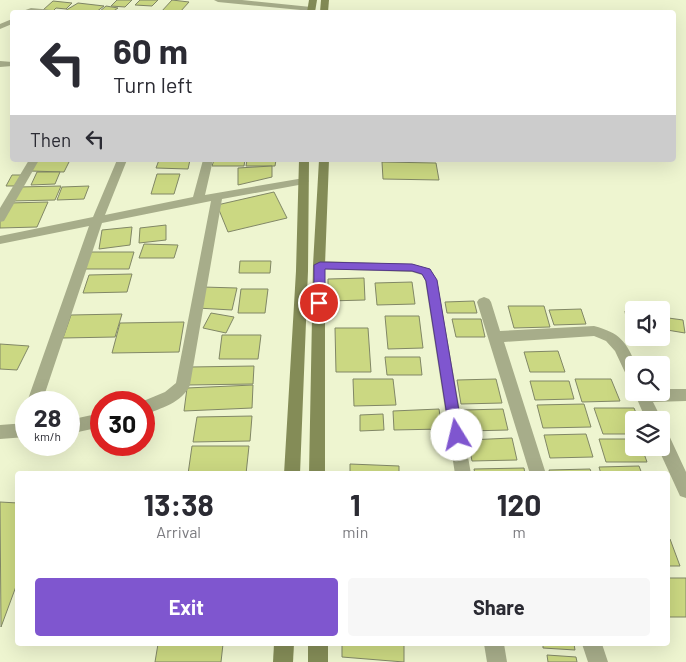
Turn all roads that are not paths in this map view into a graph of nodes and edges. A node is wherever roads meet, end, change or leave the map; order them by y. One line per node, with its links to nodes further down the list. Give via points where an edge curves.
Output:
1 (46, 0): 3 (street)
2 (218, 0): 4 (street)
3 (29, 10)
4 (303, 10)
5 (33, 162): 13 (street)
6 (121, 162): 14 (street)
7 (208, 162): 12 (street)
8 (304, 162): 10 (main road)
9 (324, 162): 16 (main road)
10 (304, 181): 11 (street); 27 (main road)
11 (217, 196): 12 (street); 23 (street, via 182,385 177,393)
12 (198, 200): 14 (street)
13 (0, 218)
14 (97, 221): 15 (street); 20 (street)
15 (0, 240)
16 (320, 265): 28 (main road); 29 (street, via 412,268 426,272 431,280)
17 (484, 302): 18 (street)
18 (495, 336): 19 (street, via 594,331 608,334 617,341); 30 (street)
19 (625, 358)
20 (38, 391)
21 (670, 395): 22 (street)
22 (686, 395)
23 (155, 404)
24 (15, 430): 25 (street)
25 (0, 432)
26 (670, 455): 31 (street)
27 (292, 471)
28 (317, 471)
29 (463, 471)
30 (537, 471)
31 (686, 490)
32 (284, 646): 36 (main road)
33 (318, 646): 37 (main road)
34 (494, 646): 38 (street)
35 (593, 646): 39 (street)
36 (283, 662)
37 (318, 662)
38 (497, 662)
39 (598, 662)

